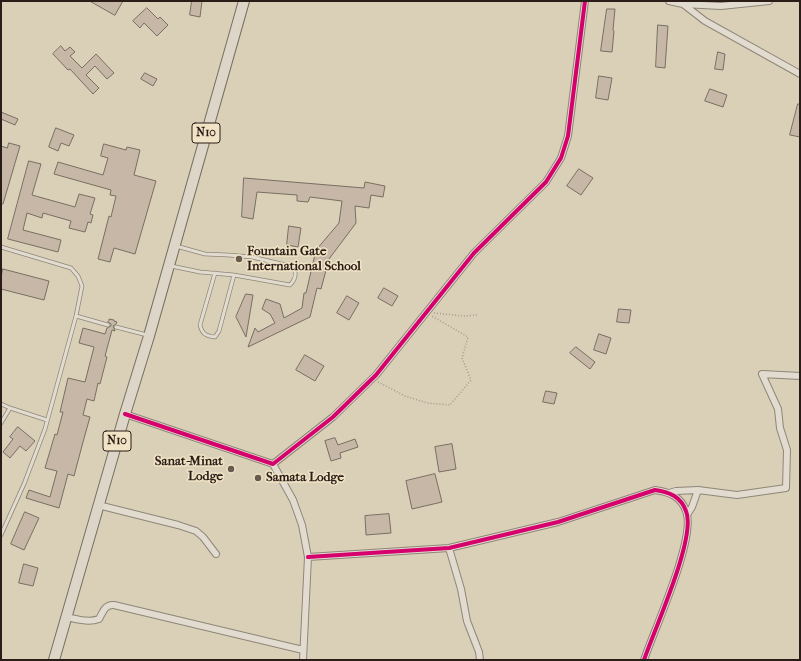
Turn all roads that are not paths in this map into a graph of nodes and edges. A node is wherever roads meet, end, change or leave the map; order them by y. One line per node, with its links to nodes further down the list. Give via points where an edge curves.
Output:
1 (244, 1): 7 (highway, N10)
2 (585, 1): 22 (street, via 568,136 561,158 546,182 474,253 376,375 333,417)
3 (669, 1): 5 (street)
4 (769, 1): 5 (street, via 721,6)
5 (683, 4): 6 (street, via 705,21)
6 (800, 74)
7 (174, 246): 9 (highway, N10); 11 (lane, via 205,254 252,257 294,268 296,272 290,285)
8 (1, 248): 12 (lane, via 70,268 78,276 82,286)
9 (168, 265): 10 (lane); 15 (highway, N10)
10 (215, 273): 11 (lane); 11 (lane, via 200,325 207,336 215,337 219,331)
11 (234, 275)
12 (76, 316): 13 (lane); 20 (lane)
13 (108, 325)
14 (116, 327): 15 (lane)
15 (149, 336): 19 (highway, N10)
16 (800, 376): 23 (street, via 762,374 778,409 780,428 787,450 786,488 737,495)
17 (1, 404): 18 (lane)
18 (10, 408): 20 (lane); 21 (lane)
19 (125, 414): 22 (street); 25 (highway, N10)
20 (47, 420): 27 (lane, via 24,484)
21 (1, 423)
22 (273, 464): 30 (street, via 293,500 302,525)
23 (698, 490): 24 (street); 26 (street)
24 (669, 493): 26 (street, via 678,498); 28 (street, via 656,490 558,522)
25 (98, 505): 29 (street, via 196,531); 31 (highway, N10)
26 (687, 515): 36 (street, via 687,537 669,595)
27 (1, 535)
28 (449, 548): 30 (street); 35 (street, via 467,621 480,652)
29 (216, 554)
30 (308, 557): 32 (street)
31 (66, 617): 32 (street, via 86,622 95,621 110,604); 33 (highway, N10)
32 (303, 650): 34 (street)
33 (54, 660)
34 (303, 660)
35 (480, 660)
36 (644, 660)

